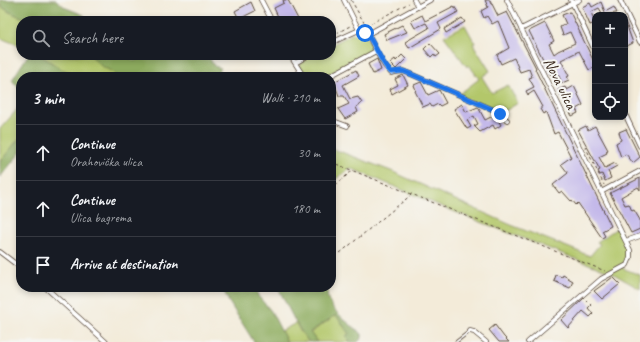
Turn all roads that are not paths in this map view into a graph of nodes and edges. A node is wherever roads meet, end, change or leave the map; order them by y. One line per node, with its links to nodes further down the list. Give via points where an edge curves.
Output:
1 (261, 0): 10 (street)
2 (344, 0): 12 (street)
3 (414, 0): 9 (street)
4 (430, 0): 9 (street)
5 (507, 0): 11 (street, Nova ulica)
6 (579, 0): 8 (street)
7 (620, 0): 15 (street)
8 (572, 2): 11 (street); 16 (street)
9 (418, 7): 13 (street)
10 (269, 16)
11 (522, 29): 29 (street, Nova ulica)
12 (359, 30): 13 (street); 14 (street)
13 (368, 34): 17 (street)
14 (336, 41)
15 (640, 42)
16 (594, 48)
17 (376, 51): 22 (street); 23 (street, via 391,72 403,71 413,75 494,110)
18 (292, 60): 20 (street)
19 (300, 60): 20 (street)
20 (294, 63): 21 (street)
21 (300, 72)
22 (336, 73)
23 (507, 120)
24 (628, 120): 27 (street)
25 (336, 122): 26 (street)
26 (347, 126)
27 (640, 146)
28 (640, 171): 29 (street)
29 (601, 192): 31 (street, Nova ulica)
30 (640, 236): 31 (street)
31 (626, 241): 39 (street, Nova ulica, via 630,250 629,262 575,299)
32 (0, 252): 33 (street)
33 (16, 264)
34 (51, 292): 36 (street)
35 (470, 331): 37 (lane); 38 (street)
36 (106, 342)
37 (456, 342)
38 (486, 342)
39 (528, 342)

